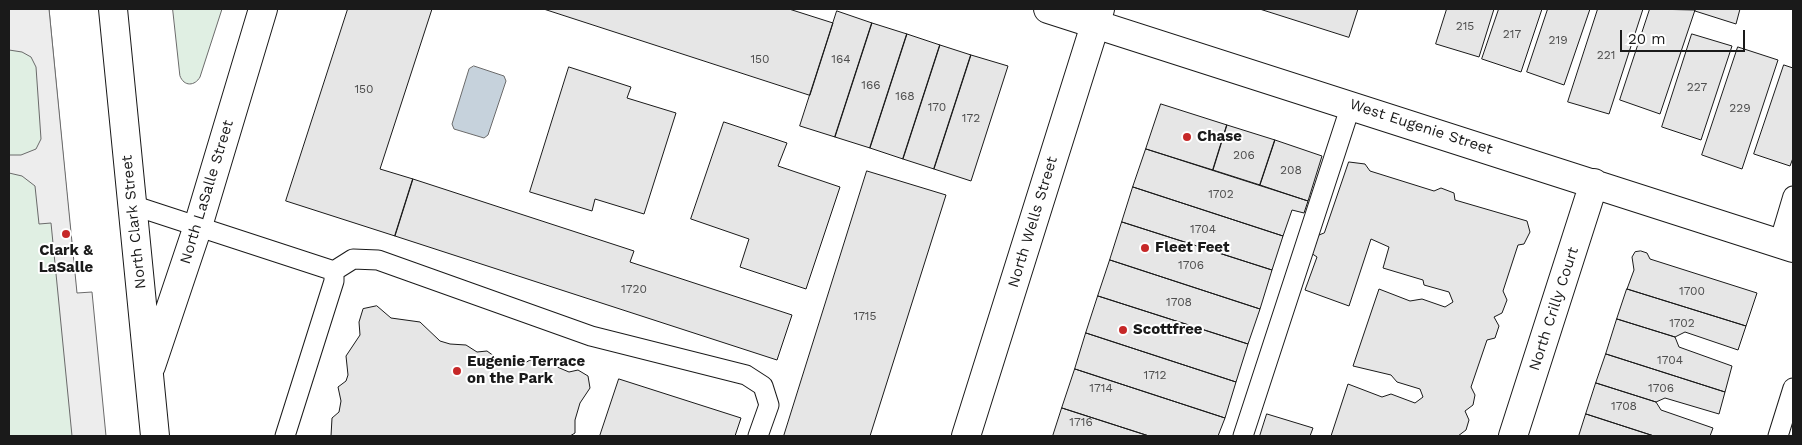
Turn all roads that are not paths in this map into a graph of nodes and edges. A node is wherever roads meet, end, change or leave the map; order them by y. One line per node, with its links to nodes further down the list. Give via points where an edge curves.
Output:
1 (113, 9): 8 (street, North Clark Street)
2 (263, 9): 9 (street, North LaSalle Street)
3 (1048, 9): 4 (street, West Eugenie Street)
4 (1098, 16): 5 (street, West Eugenie Street); 17 (street, North Wells Street)
5 (1351, 105): 6 (street, West Eugenie Street); 18 (lane)
6 (1594, 182): 10 (street, West Eugenie Street); 19 (street, North Crilly Court)
7 (1793, 196): 10 (lane)
8 (132, 205): 9 (lane); 12 (street, North Clark Street)
9 (198, 226): 11 (lane); 12 (street, North LaSalle Street)
10 (1786, 245)
11 (334, 271): 15 (lane, via 334,281); 16 (lane, via 353,259 378,260 591,336 746,375 762,386 769,405)
12 (149, 374): 14 (street, North Clark Street)
13 (1793, 388): 20 (lane)
14 (155, 436)
15 (286, 436)
16 (758, 436)
17 (966, 436)
18 (1243, 436)
19 (1513, 436)
20 (1778, 436)

